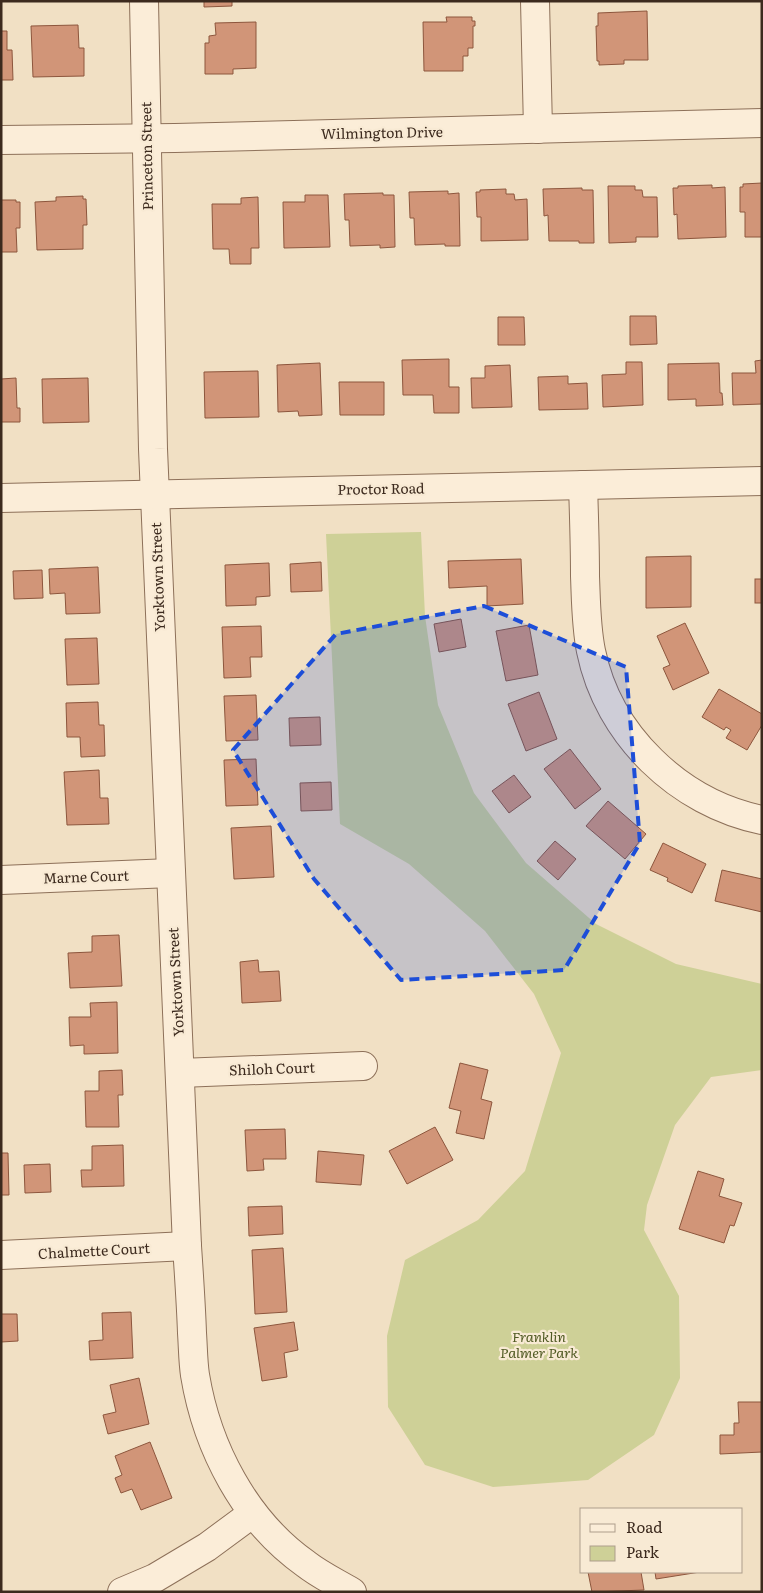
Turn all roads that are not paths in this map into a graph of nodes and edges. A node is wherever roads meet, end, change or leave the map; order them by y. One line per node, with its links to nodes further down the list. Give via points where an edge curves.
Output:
1 (144, 1): 5 (street, Princeton Street)
2 (535, 1): 4 (street)
3 (762, 123): 4 (street, Wilmington Drive)
4 (538, 129): 5 (street, Wilmington Drive)
5 (147, 138): 6 (street, Wilmington Drive); 7 (street, Princeton Street)
6 (1, 140)
7 (150, 311): 10 (street, Yorktown Street)
8 (762, 481): 9 (street, Proctor Road)
9 (584, 485): 10 (street, Proctor Road); 12 (street, via 586,621 600,683 618,719 641,750 670,778 725,809)
10 (155, 494): 11 (street, Proctor Road); 13 (street, Yorktown Street)
11 (1, 498)
12 (762, 820)
13 (171, 873): 14 (street, Marne Court); 16 (street, Yorktown Street)
14 (1, 880)
15 (364, 1066): 16 (street, Shiloh Court)
16 (180, 1072): 17 (street, Yorktown Street)
17 (187, 1246): 18 (street, Chalmette Court); 19 (street, Yorktown Street, via 195,1374 200,1402 218,1454)
18 (1, 1255)
19 (253, 1513): 20 (street, via 207,1548); 21 (street, Yorktown Street, via 280,1544 306,1565)
20 (122, 1592)
21 (352, 1592)

